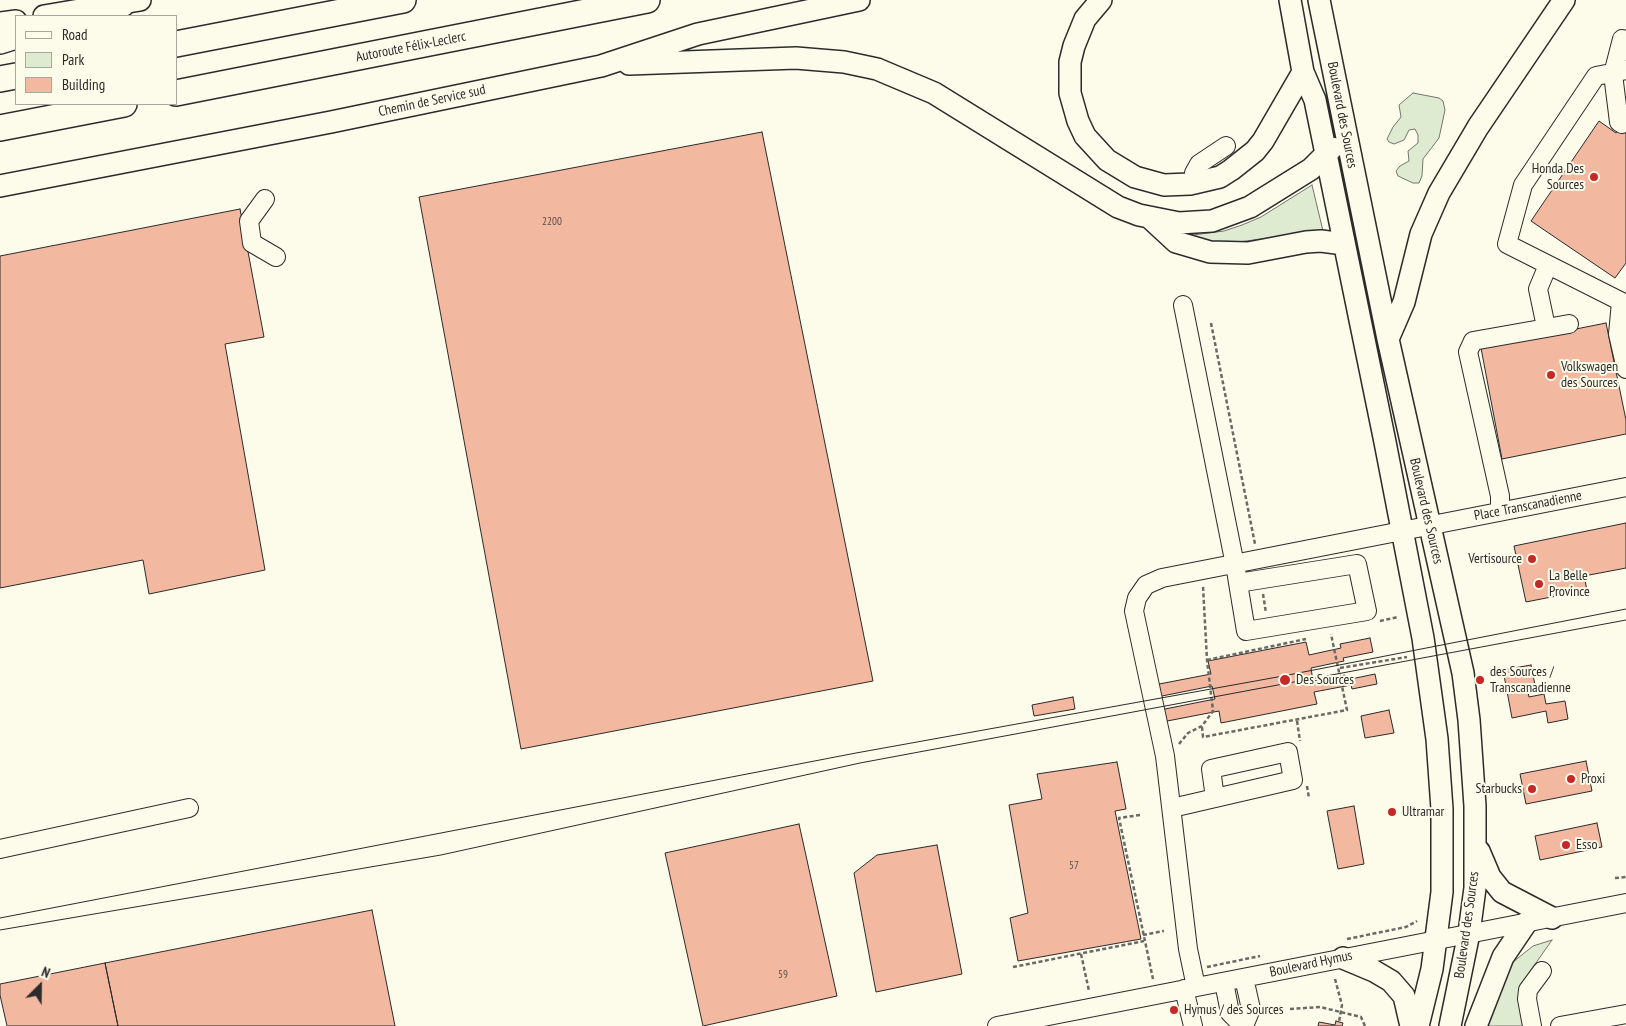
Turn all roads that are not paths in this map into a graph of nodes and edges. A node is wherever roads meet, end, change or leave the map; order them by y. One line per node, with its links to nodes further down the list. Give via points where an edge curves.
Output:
1 (403, 0): 16 (highway)
2 (647, 0): 22 (highway, Autoroute Félix-Leclerc)
3 (860, 0): 17 (main road, Chemin de Service sud, via 698,34)
4 (1101, 0): 29 (main road, via 1078,32 1070,62 1070,93 1082,129 1107,160 1134,177 1164,185)
5 (1290, 0): 18 (main road, Boulevard des Sources)
6 (1319, 0): 26 (main road, Boulevard des Sources)
7 (1564, 0): 41 (main road, via 1442,186 1421,234 1404,302)
8 (128, 1): 9 (main road); 10 (highway)
9 (50, 15)
10 (84, 15)
11 (15, 21): 12 (main road)
12 (0, 23)
13 (15, 36): 15 (highway)
14 (1622, 39): 19 (street)
15 (0, 41)
16 (178, 44)
17 (601, 66): 30 (main road, Chemin de Service sud); 32 (main road, via 788,58 860,65 934,93 1109,202)
18 (1303, 72): 28 (main road, Boulevard des Sources, via 1316,100); 29 (main road, via 1255,151 1220,177)
19 (1620, 72): 24 (street, via 1619,122); 35 (street, via 1596,76 1523,185 1508,244)
20 (15, 76): 21 (highway)
21 (0, 79)
22 (178, 94)
23 (119, 105): 25 (highway)
24 (1622, 124)
25 (0, 128)
26 (1345, 131): 28 (main road); 41 (main road, Boulevard des Sources)
27 (1226, 146): 29 (street, via 1199,164)
28 (1326, 155): 32 (main road, via 1305,173 1236,214 1189,224); 33 (main road, Boulevard des Sources)
29 (1193, 184)
30 (0, 186)
31 (265, 199): 34 (street, via 249,221 252,243)
32 (1150, 218): 33 (main road, via 1176,242 1210,252 1248,252 1321,241)
33 (1344, 244): 46 (main road, Boulevard des Sources)
34 (276, 257)
35 (1548, 265): 36 (street); 39 (street, via 1538,289)
36 (1624, 303): 40 (street)
37 (1183, 304): 47 (street)
38 (1569, 324): 39 (street)
39 (1546, 326): 44 (street, via 1473,341 1468,352 1500,496)
40 (1622, 336): 42 (street)
41 (1388, 339): 45 (main road, Boulevard des Sources)
42 (1626, 369)
43 (1626, 487): 44 (street, Place Transcanadienne)
44 (1500, 512): 45 (street, Place Transcanadienne)
45 (1429, 527): 46 (street, Place Transcanadienne); 53 (main road, Boulevard des Sources, via 1466,695 1474,775)
46 (1402, 532): 48 (street, Place Transcanadienne); 59 (main road, Boulevard des Sources, via 1423,638 1438,747 1442,856)
47 (1235, 565): 48 (street); 49 (street); 52 (street, via 1162,578 1146,586 1137,598 1134,611 1165,756)
48 (1259, 569): 49 (street); 49 (street, via 1357,564 1367,611 1246,631)
49 (1238, 583)
50 (1214, 798): 52 (street)
51 (189, 808): 54 (street)
52 (1172, 808): 64 (street)
53 (1476, 844): 56 (main road, via 1495,885 1508,896); 58 (main road, Boulevard des Sources)
54 (0, 849)
55 (1626, 903): 56 (street, Boulevard Hymus)
56 (1552, 918): 57 (street, Boulevard Hymus)
57 (1526, 923): 58 (street, Boulevard Hymus); 72 (main road, via 1503,957)
58 (1469, 933): 59 (street, Boulevard Hymus); 71 (main road, Boulevard des Sources)
59 (1438, 939): 60 (street, Boulevard Hymus); 70 (main road, Boulevard des Sources)
60 (1345, 948): 62 (street, Boulevard Hymus); 69 (main road, via 1391,981 1404,996)
61 (1542, 971): 73 (street, via 1528,990)
62 (1244, 978): 63 (street, Boulevard Hymus); 68 (street, via 1251,1009)
63 (1224, 982): 64 (street, Boulevard Hymus); 68 (street, via 1230,1013)
64 (1190, 988): 66 (street, Boulevard Hymus); 67 (street)
65 (1626, 1014): 74 (street)
66 (997, 1026)
67 (1193, 1026)
68 (1244, 1026)
69 (1411, 1026)
70 (1418, 1026)
71 (1450, 1026)
72 (1476, 1026)
73 (1532, 1026)
74 (1560, 1026)

